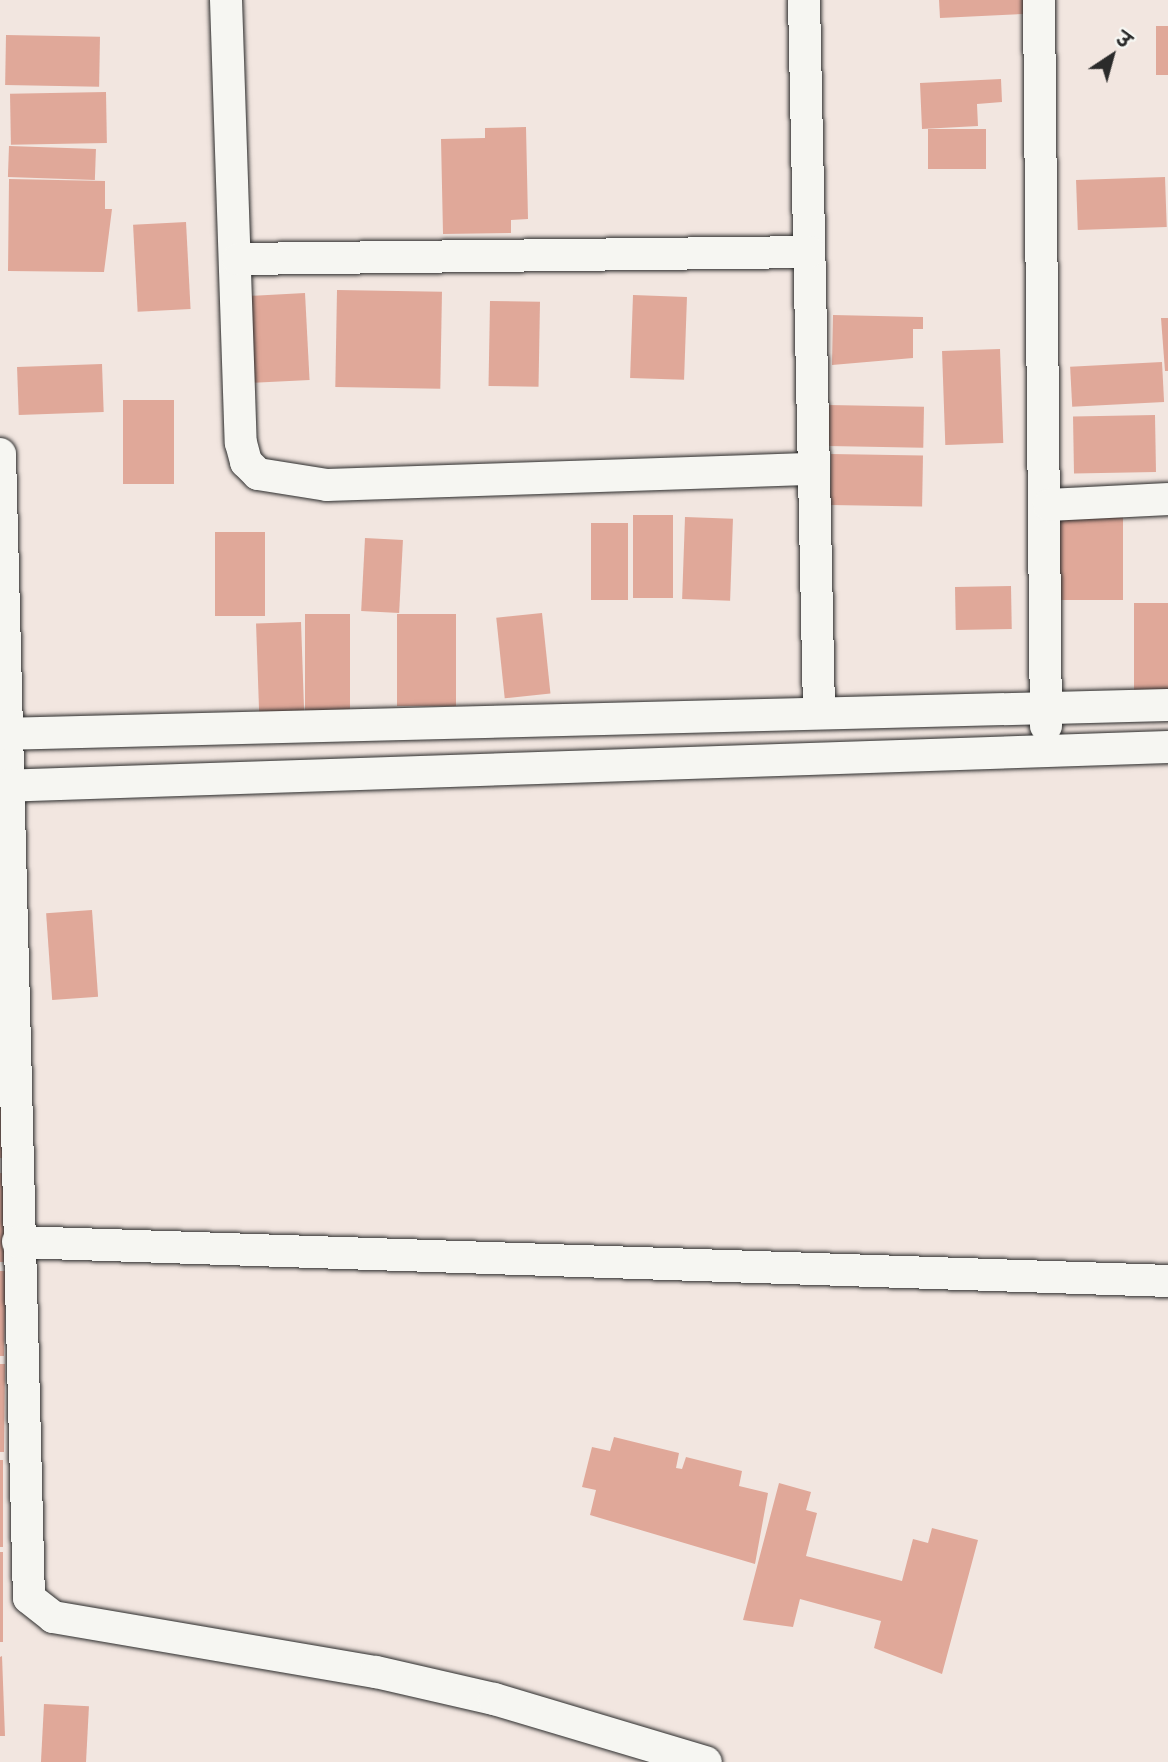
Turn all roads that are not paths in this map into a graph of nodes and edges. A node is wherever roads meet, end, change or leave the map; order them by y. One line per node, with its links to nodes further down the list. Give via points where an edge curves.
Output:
1 (226, 0): 5 (street)
2 (804, 0): 4 (street)
3 (1039, 0): 10 (street)
4 (809, 252): 5 (street); 7 (street)
5 (238, 259): 7 (street, via 242,443 246,462 275,482 483,483)
6 (0, 454): 8 (street)
7 (814, 469): 13 (street)
8 (1, 491): 14 (street)
9 (1168, 499): 10 (street)
10 (1049, 505): 12 (street)
11 (1168, 705): 12 (street)
12 (1047, 707): 13 (street); 16 (street)
13 (820, 712): 14 (street)
14 (3, 734): 17 (street)
15 (1168, 747): 16 (street)
16 (1045, 749): 17 (street)
17 (4, 786): 18 (street)
18 (18, 1242): 19 (street); 20 (street, via 27,1586 40,1612 402,1678)
19 (1168, 1281)
20 (706, 1762)

